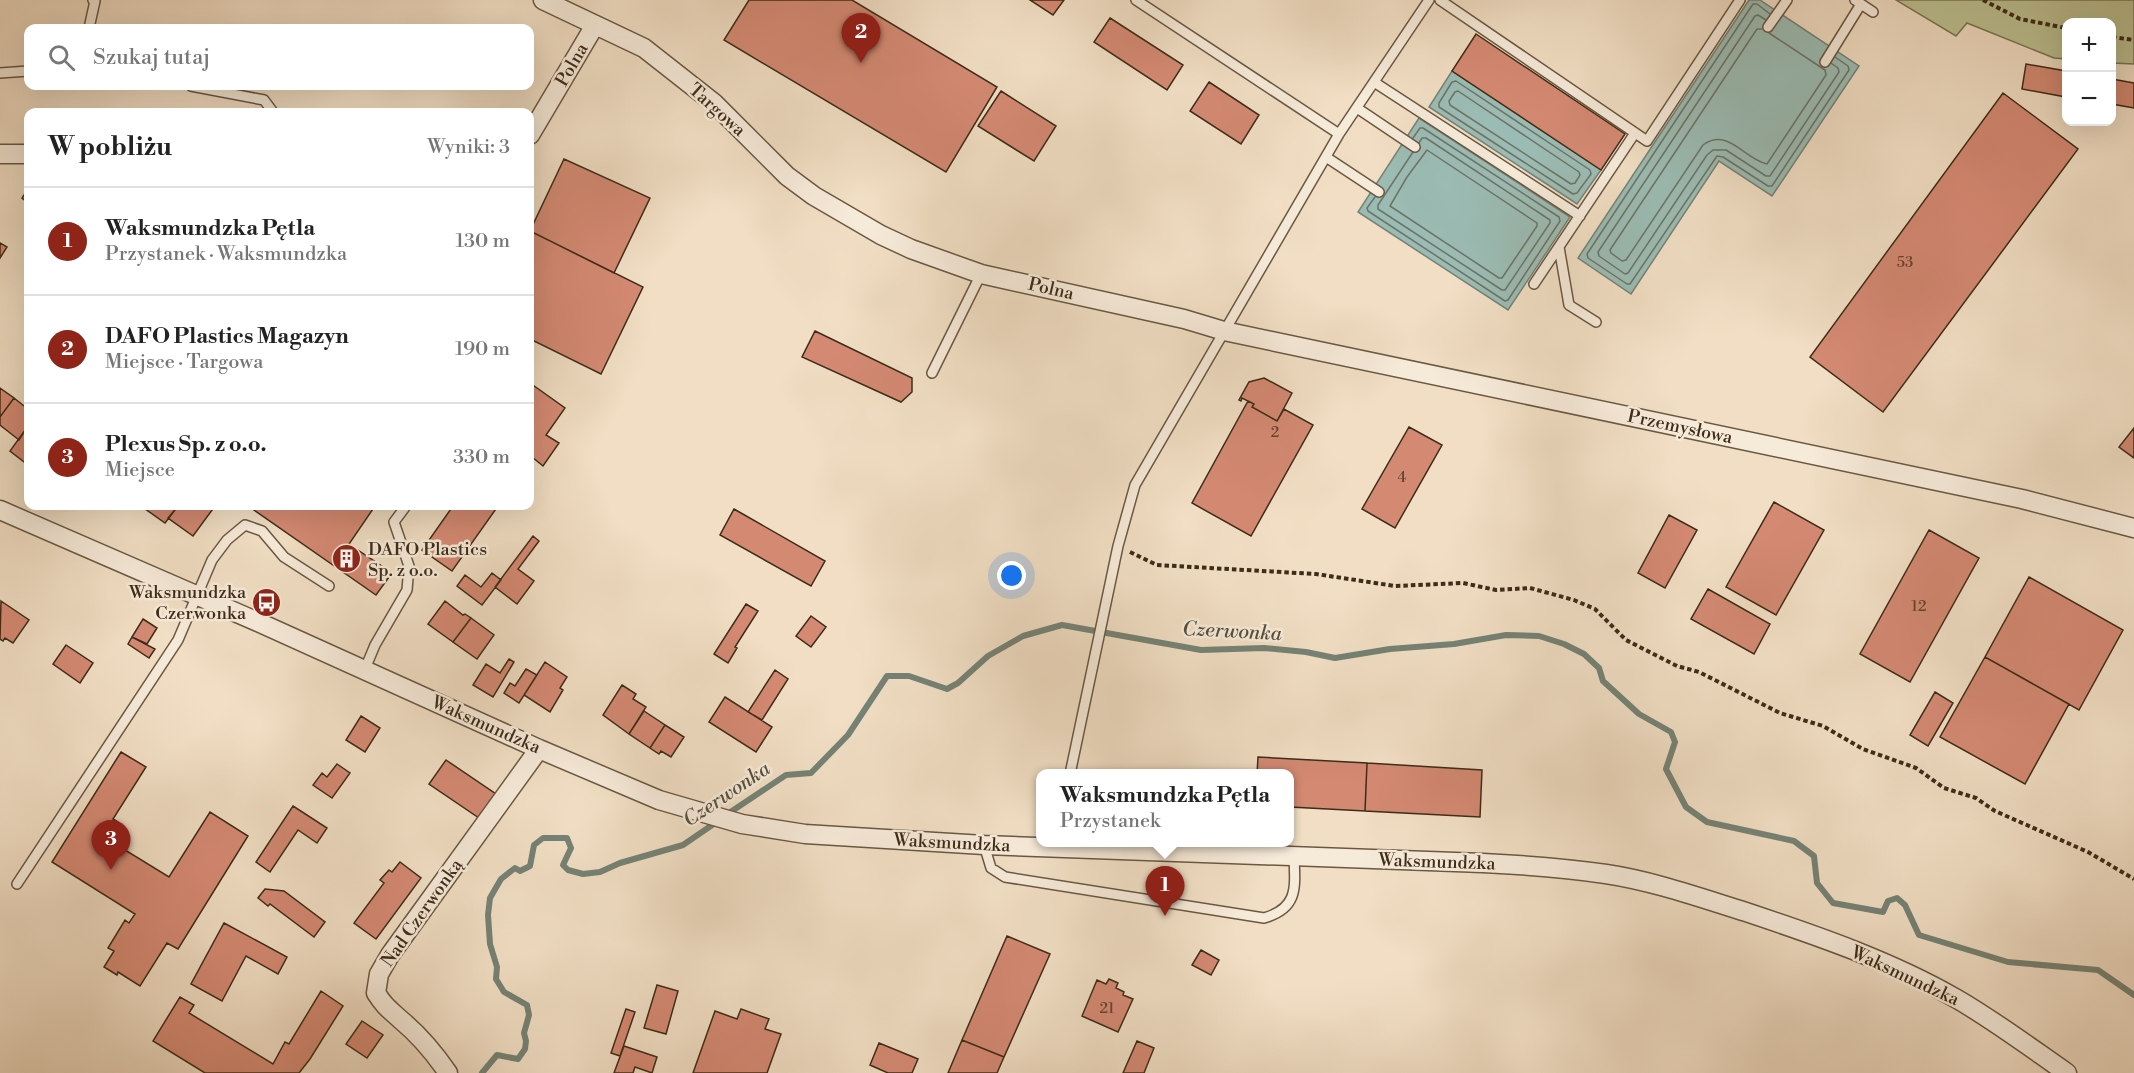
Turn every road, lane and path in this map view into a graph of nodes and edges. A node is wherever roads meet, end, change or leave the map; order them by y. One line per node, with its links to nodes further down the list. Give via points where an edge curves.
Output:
1 (93, 0): 11 (lane)
2 (543, 0): 12 (street, Targowa)
3 (1136, 0): 26 (lane)
4 (1429, 0): 20 (lane)
5 (1440, 0): 25 (lane)
6 (1740, 0): 25 (lane, via 1647,141)
7 (1787, 0): 13 (lane)
8 (1983, 0): 14 (path, via 2020,19)
9 (1858, 2): 10 (lane); 17 (lane)
10 (1873, 12)
11 (90, 24)
12 (595, 25): 24 (street, Polna); 33 (street, Targowa, via 644,48 714,103 788,176)
13 (1768, 27)
14 (2062, 27)
15 (2116, 38): 16 (path)
16 (2134, 40)
17 (1825, 62)
18 (24, 71): 19 (lane)
19 (0, 73)
20 (1374, 82): 23 (lane); 32 (lane)
21 (212, 90): 22 (lane, via 264,100)
22 (270, 108)
23 (1357, 108): 26 (lane); 27 (lane)
24 (534, 128)
25 (1635, 133): 32 (lane)
26 (1339, 134): 30 (lane)
27 (1415, 147)
28 (0, 154): 29 (street)
29 (24, 154)
30 (1326, 157): 31 (lane); 38 (lane)
31 (1379, 192)
32 (1580, 216): 34 (lane)
33 (881, 235): 35 (street, Polna)
34 (1559, 247): 36 (lane); 37 (lane, via 1569,305)
35 (981, 274): 38 (street, Polna, via 1184,319); 39 (lane)
36 (1534, 284)
37 (1596, 322)
38 (1224, 332): 42 (street, Przemysłowa, via 2022,499); 43 (lane, via 1135,484)
39 (932, 373)
40 (0, 510): 45 (street, Waksmundzka)
41 (403, 510): 46 (lane, via 394,522 409,566 407,590)
42 (2134, 528)
43 (1118, 546): 48 (lane); 53 (path, via 1157,565 1316,574 1395,586 1463,583 1496,590 1530,588 1574,600 1595,609 1626,640 1677,666 1699,672 1780,713 1823,726 1863,749 1916,768 1944,788 1976,798 1995,811 2088,852)
44 (329, 586): 45 (lane, via 284,558 262,531 245,525 212,560)
45 (197, 595): 46 (street, Waksmundzka); 54 (lane, via 178,640)
46 (364, 669): 47 (street, Waksmundzka)
47 (539, 749): 49 (street, Waksmundzka, via 659,800 742,824 805,834); 55 (street, Nad Czerwonką, via 380,974 376,993 385,1008 438,1058)
48 (1071, 769)
49 (984, 845): 50 (street, Waksmundzka); 52 (lane, via 991,868 1005,877 1264,918 1276,914 1292,899)
50 (1036, 845)
51 (1103, 847): 52 (street, Waksmundzka)
52 (1294, 856): 56 (street, Waksmundzka, via 1551,868 1608,874 1697,897 1884,963 1980,1014)
53 (2134, 879)
54 (17, 884)
55 (448, 1073)
56 (2067, 1073)

